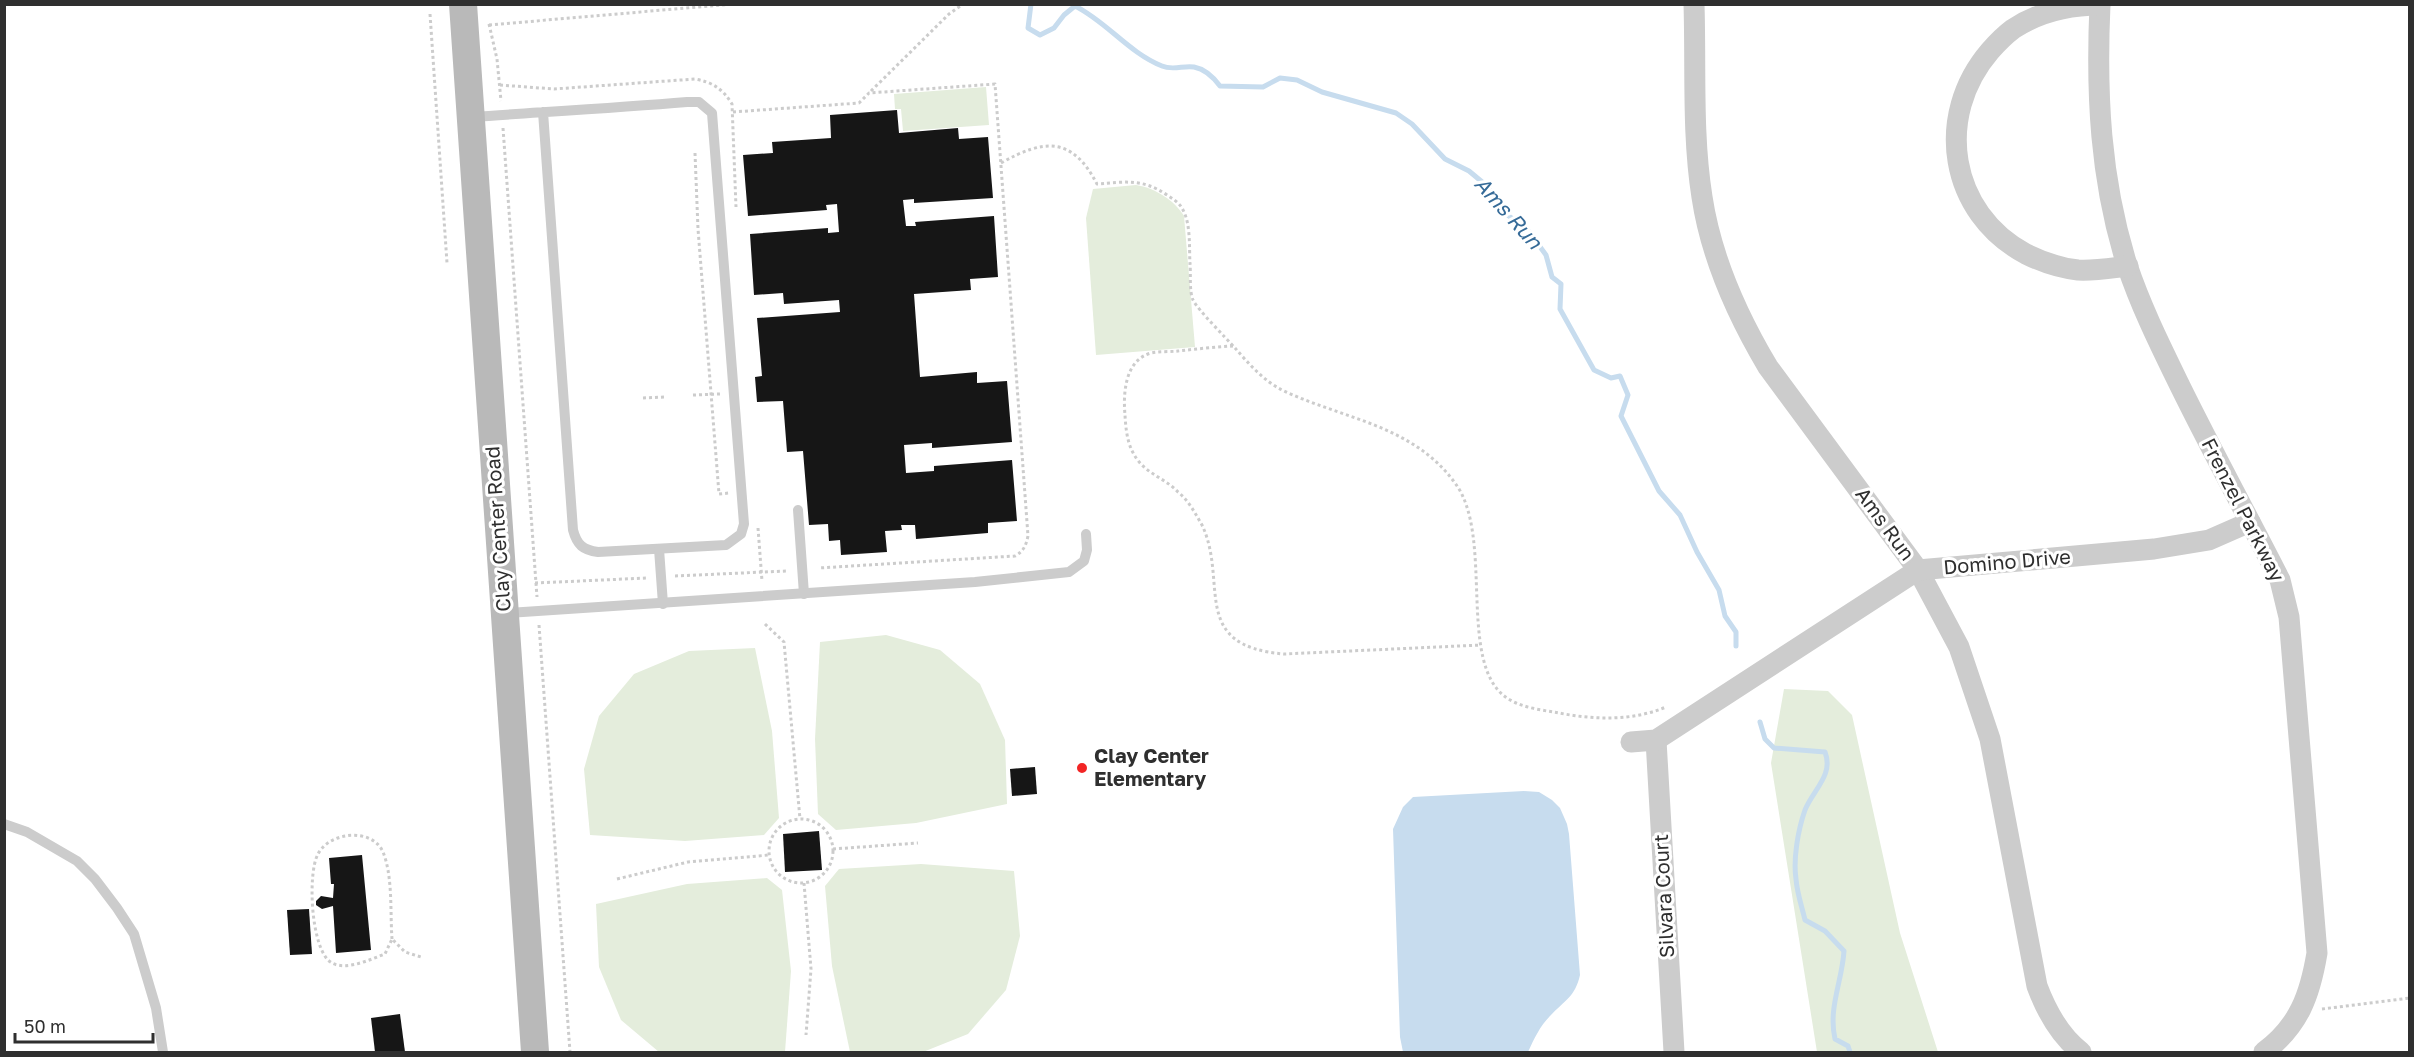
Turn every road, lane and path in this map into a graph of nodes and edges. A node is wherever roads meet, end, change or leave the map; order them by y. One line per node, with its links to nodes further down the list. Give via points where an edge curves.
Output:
1 (463, 4): 12 (street, Clay Center Road)
2 (733, 4): 7 (path, via 489,25)
3 (963, 4): 8 (path)
4 (1695, 4): 31 (street, Ams Run, via 1702,197 1710,236 1728,288 1768,367)
5 (2100, 5): 17 (street, Frenzel Parkway, via 2100,121 2107,175); 17 (street, via 2058,9 2012,29 1996,44 1967,85 1956,133 1956,159 1974,205 2001,239 2014,248 2039,261 2077,270)
6 (430, 14): 16 (path)
7 (500, 85): 10 (path, via 554,89 695,79 708,81 727,95); 11 (path)
8 (869, 93): 10 (path, via 859,103); 14 (path, via 995,84)
9 (543, 112): 11 (lane); 24 (lane, via 699,102 712,112); 29 (lane, via 573,530 581,548 589,551)
10 (733, 112): 15 (path)
11 (502, 115): 12 (lane); 36 (path)
12 (470, 117): 41 (street, Clay Center Road)
13 (695, 153): 19 (path)
14 (1001, 163): 18 (path, via 1023,151 1057,145 1088,166 1097,184 1147,183 1176,201 1187,224 1193,300); 30 (path, via 1027,544 1015,556)
15 (736, 214)
16 (447, 263)
17 (2128, 266): 26 (street, Frenzel Parkway, via 2155,335)
18 (1233, 346): 44 (path, via 1280,389 1396,435 1442,467 1456,483 1465,497 1474,535); 44 (path, via 1150,354 1138,361 1123,394 1129,446 1140,464 1178,491 1194,509 1203,529 1223,625 1247,646 1284,654)
19 (712, 394): 20 (path); 21 (path); 24 (path, via 719,494)
20 (720, 394)
21 (693, 395)
22 (665, 397): 23 (path)
23 (643, 399)
24 (742, 492): 29 (lane, via 744,524 735,541 726,545)
25 (798, 510): 39 (lane)
26 (2250, 522): 31 (street, Domino Drive, via 2209,540 2154,549); 65 (street, Frenzel Parkway, via 2280,579 2289,617 2317,953 2304,1005 2290,1027)
27 (758, 526): 33 (path)
28 (1086, 534): 39 (lane, via 1084,561 1069,572)
29 (659, 549): 40 (lane)
30 (819, 568)
31 (1918, 570): 46 (street, Domino Drive); 64 (street, Ams Run, via 1959,646 1982,712 2043,1004)
32 (786, 571): 33 (path)
33 (762, 572): 34 (path); 37 (path)
34 (673, 576)
35 (648, 578): 36 (path)
36 (535, 583): 38 (path)
37 (762, 583)
38 (536, 594)
39 (804, 594): 40 (lane)
40 (663, 603): 41 (lane)
41 (504, 613): 61 (street, Clay Center Road)
42 (765, 624): 48 (path, via 784,642)
43 (539, 627): 62 (path)
44 (1481, 645): 45 (path, via 1489,678 1507,698 1531,708 1618,718 1637,717)
45 (1666, 707)
46 (1656, 740): 47 (street, Domino Drive); 63 (street, Silvara Court)
47 (1631, 742)
48 (800, 819): 51 (path, via 810,820 826,831); 52 (path, via 790,821 774,834)
49 (4, 824): 60 (lane, via 27,832 77,861 117,908 134,934 156,1008)
50 (918, 843): 51 (path)
51 (833, 849): 54 (path, via 828,868)
52 (769, 855): 53 (path, via 688,862); 54 (path, via 785,879)
53 (617, 879)
54 (804, 883): 59 (path, via 811,969)
55 (392, 939): 55 (path, via 386,954 356,964 334,964 323,955 311,886 318,853 339,836 372,840 382,849); 56 (path, via 405,952)
56 (421, 957)
57 (2409, 998): 58 (path)
58 (2322, 1009)
59 (806, 1035)
60 (163, 1053)
61 (535, 1053)
62 (570, 1053)
63 (1674, 1053)
64 (2081, 1053)
65 (2264, 1053)

